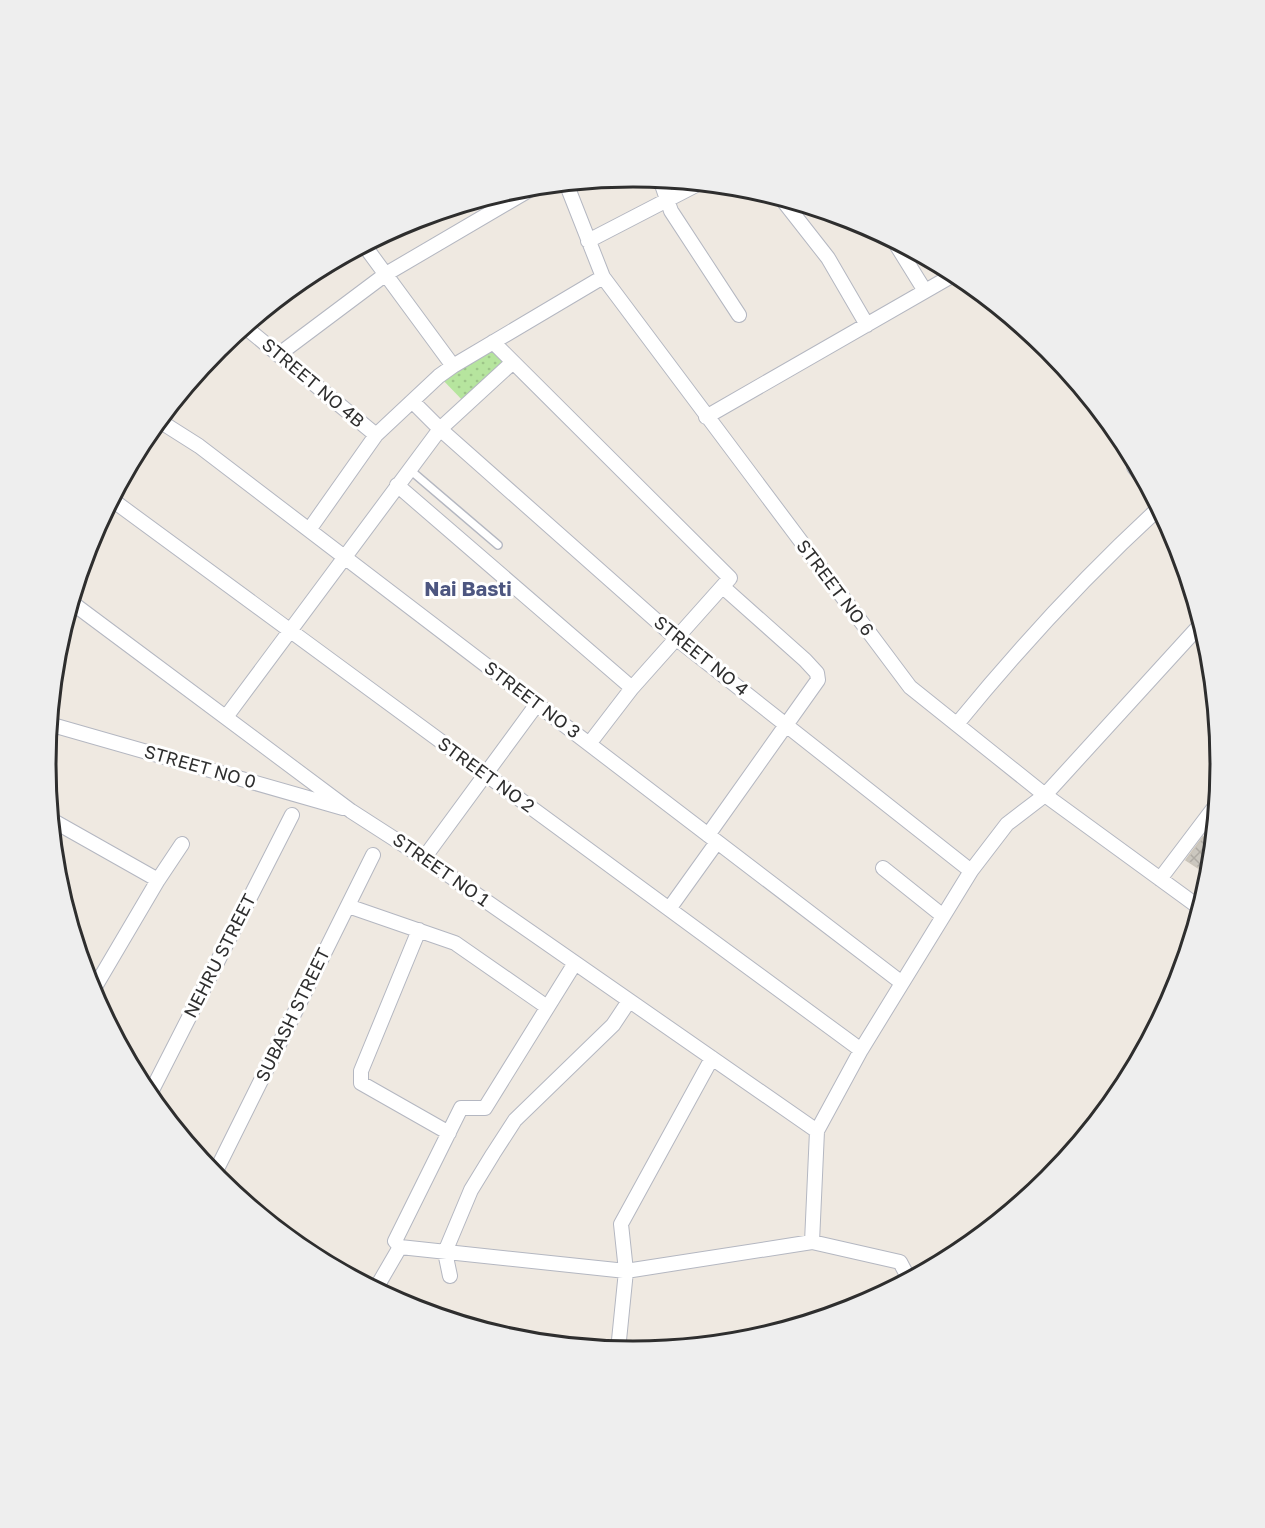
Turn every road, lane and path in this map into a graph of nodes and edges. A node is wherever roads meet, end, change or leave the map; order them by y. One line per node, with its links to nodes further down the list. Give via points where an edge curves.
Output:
1 (663, 188): 5 (street)
2 (687, 190): 5 (street)
3 (569, 191): 7 (street, STREET NO 6)
4 (514, 199): 10 (street)
5 (667, 201): 7 (street); 14 (street)
6 (790, 209): 15 (street, via 828,258)
7 (588, 241): 11 (street, STREET NO 6)
8 (369, 251): 10 (street)
9 (902, 254): 13 (street)
10 (386, 274): 18 (street); 20 (street)
11 (603, 277): 17 (street); 22 (street, STREET NO 6)
12 (946, 280): 13 (street)
13 (925, 291): 15 (street)
14 (740, 315)
15 (867, 325): 22 (street)
16 (250, 331): 18 (street, STREET NO 4B)
17 (493, 342): 19 (street); 20 (street)
18 (278, 355): 25 (street, STREET NO 4B)
19 (513, 362): 24 (street); 33 (street, via 730,578)
20 (453, 366): 21 (street)
21 (413, 402): 24 (street, STREET NO 4); 25 (street)
22 (706, 417): 41 (street, STREET NO 6, via 910,687)
23 (166, 425): 30 (street, STREET NO 3)
24 (440, 429): 26 (street); 37 (street, STREET NO 4)
25 (376, 435): 30 (street, STREET NO 4B)
26 (409, 469): 27 (street); 31 (lane)
27 (397, 485): 32 (street); 38 (street)
28 (118, 504): 35 (street, STREET NO 2)
29 (1152, 514): 41 (street, via 1001,670)
30 (309, 530): 32 (street, STREET NO 3)
31 (498, 545)
32 (344, 557): 35 (street); 39 (street, STREET NO 3)
33 (723, 587): 37 (street); 42 (street, via 816,673 818,680)
34 (77, 607): 40 (street, STREET NO 1)
35 (290, 630): 40 (street); 45 (street, STREET NO 2)
36 (1194, 632): 46 (street)
37 (677, 639): 38 (street); 42 (street, STREET NO 4)
38 (633, 688): 44 (street)
39 (537, 704): 44 (street, STREET NO 3); 45 (street)
40 (226, 717): 47 (street, STREET NO 1)
41 (957, 724): 46 (street, STREET NO 6)
42 (786, 725): 51 (street); 56 (street, STREET NO 4)
43 (57, 726): 47 (street, STREET NO 0)
44 (589, 744): 51 (street, STREET NO 3)
45 (485, 774): 54 (street); 61 (street, STREET NO 2)
46 (1045, 795): 56 (street, via 1007,824); 57 (street, STREET NO 6)
47 (351, 810): 54 (street, STREET NO 1)
48 (292, 815): 71 (street, NEHRU STREET)
49 (1207, 817): 57 (street)
50 (59, 824): 58 (street)
51 (713, 838): 61 (street); 66 (street, STREET NO 3)
52 (182, 844): 58 (street)
53 (373, 855): 60 (street, SUBASH STREET)
54 (424, 858): 64 (street, STREET NO 1)
55 (883, 868): 62 (street)
56 (971, 871): 62 (street)
57 (1160, 879): 59 (street, STREET NO 6)
58 (158, 880): 65 (street)
59 (1192, 902)
60 (348, 906): 63 (street); 74 (street, SUBASH STREET)
61 (669, 909): 69 (street, STREET NO 2)
62 (943, 916): 66 (street)
63 (419, 930): 68 (street, via 455,944); 73 (street, via 361,1071 361,1083)
64 (575, 963): 67 (street, STREET NO 1); 68 (street)
65 (98, 982)
66 (902, 983): 69 (street)
67 (629, 1001): 70 (street, STREET NO 1); 77 (street, via 613,1024 515,1120 471,1190)
68 (547, 1006): 73 (street, via 485,1108 461,1108)
69 (861, 1050): 72 (street)
70 (712, 1058): 72 (street, STREET NO 1); 78 (street, via 621,1224)
71 (154, 1086)
72 (818, 1131): 75 (street)
73 (449, 1132): 76 (street, via 395,1241)
74 (219, 1166)
75 (812, 1242): 78 (street); 79 (street, via 900,1262)
76 (400, 1247): 77 (street); 81 (street)
77 (445, 1252): 78 (street); 80 (street)
78 (626, 1271): 82 (street)
79 (905, 1272)
80 (450, 1276)
81 (380, 1282)
82 (619, 1341)

